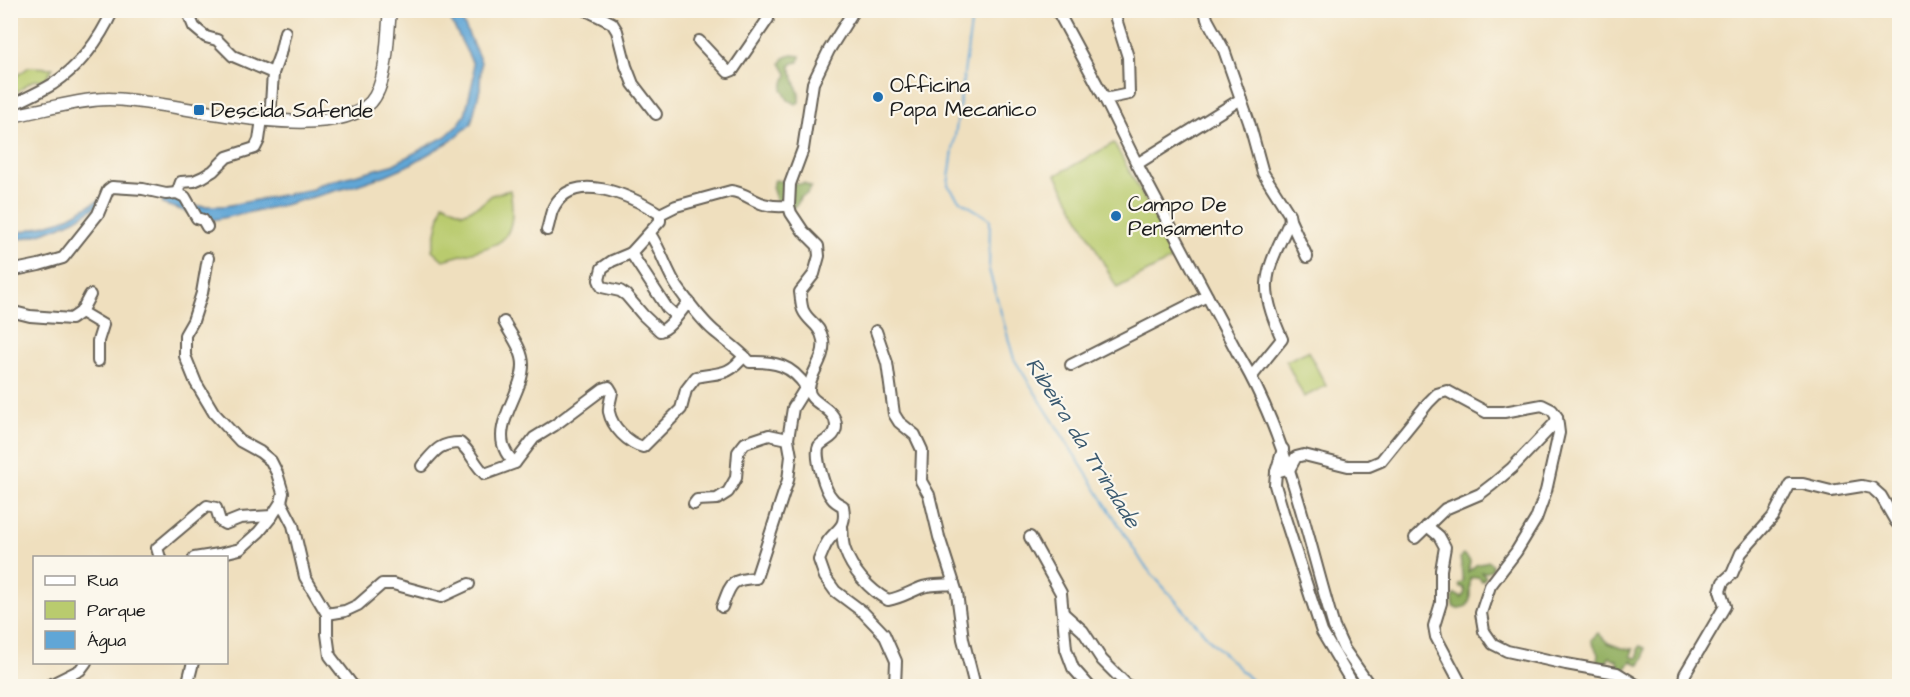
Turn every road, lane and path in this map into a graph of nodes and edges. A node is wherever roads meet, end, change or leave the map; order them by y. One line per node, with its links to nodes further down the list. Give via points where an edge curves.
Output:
1 (113, 10): 15 (street, via 76,65 53,84)
2 (187, 10): 12 (street, via 194,27 206,37 217,40 233,56)
3 (390, 10): 18 (main road, via 382,77 378,94 369,105 352,115 330,120 293,123)
4 (586, 10): 16 (street, via 612,23 633,84)
5 (769, 10): 11 (street, via 768,19 733,70 728,72)
6 (854, 10): 21 (street, via 813,84 807,133 790,184)
7 (1057, 10): 13 (street)
8 (1115, 10): 13 (street, via 1128,57 1129,94)
9 (1205, 10): 14 (street)
10 (285, 32): 12 (street)
11 (699, 41)
12 (273, 73): 18 (street)
13 (1105, 99): 19 (street)
14 (1241, 99): 19 (street); 23 (street, via 1263,173)
15 (10, 106)
16 (656, 114)
17 (10, 116): 18 (main road, via 109,99)
18 (266, 119): 20 (street, via 255,148 227,157 203,177 181,182)
19 (1137, 164): 32 (street)
20 (181, 195): 24 (street); 30 (street, via 112,187 104,204 63,258)
21 (789, 206): 22 (street, via 768,205 731,191); 43 (street, via 803,231 818,246 819,256 814,274 800,292 803,311 816,324 824,350)
22 (660, 214): 25 (street, via 620,194 582,187 570,191 552,209); 26 (street, via 660,221)
23 (1290, 220): 28 (street); 42 (street, via 1266,286 1282,339)
24 (207, 227)
25 (548, 230)
26 (650, 234): 27 (street); 33 (street)
27 (631, 253): 36 (street); 36 (street, via 602,268 602,287 626,295 660,331 671,326)
28 (1307, 256)
29 (208, 258): 51 (street, via 202,293 185,335 185,356 214,412 240,441 271,461 278,472)
30 (10, 271)
31 (90, 295): 35 (street)
32 (1207, 296): 41 (street); 42 (street)
33 (689, 302): 36 (street); 39 (street, via 714,331)
34 (10, 311): 35 (street, via 60,320)
35 (81, 312): 40 (street, via 103,325)
36 (676, 316)
37 (504, 322): 47 (street, via 524,364 502,440)
38 (876, 331): 62 (street, via 887,363 894,414 915,435 922,450 921,481 929,495)
39 (744, 356): 43 (street, via 750,362 772,362 793,372); 47 (street, via 725,373 696,377 686,390 681,409 643,447 630,441 613,424 609,387 534,438)
40 (98, 361)
41 (1071, 365)
42 (1252, 376): 46 (street)
43 (807, 388): 45 (street, via 793,408); 56 (street, via 810,396 835,418 833,436 817,452 825,488 843,506)
44 (1557, 417): 49 (street, via 1542,405 1486,412 1447,391 1428,403 1381,461 1369,466 1348,466 1304,455 1296,457); 55 (street, via 1493,484 1445,509); 78 (street, via 1559,433 1546,491 1536,519 1490,586 1482,613 1484,631 1493,644 1508,651 1617,673)
45 (788, 439): 52 (street, via 769,435 746,443 738,452 736,477 728,492); 63 (street, via 788,480 756,578 734,582)
46 (1283, 449): 49 (street); 50 (street)
47 (515, 463): 48 (street, via 485,474 460,443 446,443)
48 (422, 466)
49 (1290, 468): 50 (street); 76 (street, via 1334,627)
50 (1276, 472): 75 (street, via 1275,485 1322,632)
51 (281, 502): 53 (street); 65 (street, via 293,525 305,577)
52 (694, 504)
53 (272, 516): 59 (street, via 240,518 225,524 216,508 207,506 157,548); 60 (street, via 240,549)
54 (1899, 523): 79 (street, via 1872,488 1831,491 1790,484 1773,517 1741,553 1724,582 1720,591 1725,606 1685,674)
55 (1427, 526): 58 (street); 77 (street, via 1445,547 1441,603 1434,626 1436,637)
56 (842, 527): 62 (street, via 844,549 856,570 888,600 922,587); 71 (street, via 828,541 819,560 835,591 884,634 896,661)
57 (1030, 537): 64 (street, via 1061,593)
58 (1415, 538)
59 (159, 556)
60 (206, 556)
61 (469, 584): 65 (street, via 441,597 382,584 358,605)
62 (954, 584): 72 (street)
63 (722, 607)
64 (1063, 613): 73 (street, via 1066,649 1073,668); 74 (street, via 1083,631 1102,660)
65 (327, 614): 70 (street, via 330,656)
66 (85, 664): 68 (street)
67 (193, 664): 69 (street)
68 (48, 687)
69 (187, 687)
70 (353, 687)
71 (895, 687)
72 (975, 687)
73 (1089, 687)
74 (1128, 687)
75 (1353, 687)
76 (1370, 687)
77 (1462, 687)
78 (1638, 687)
79 (1683, 687)

